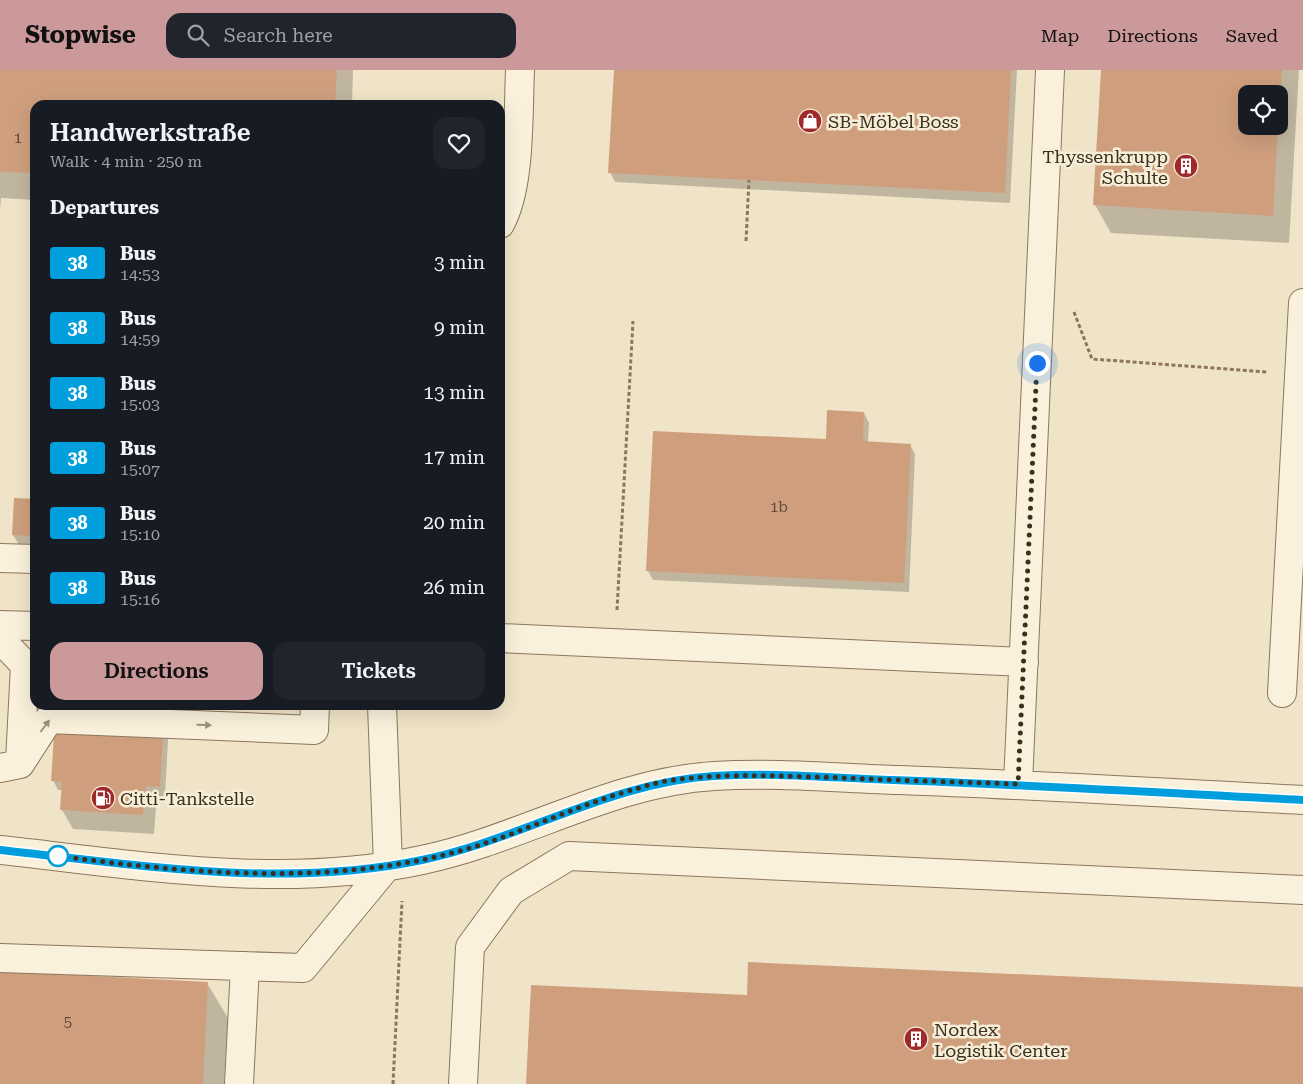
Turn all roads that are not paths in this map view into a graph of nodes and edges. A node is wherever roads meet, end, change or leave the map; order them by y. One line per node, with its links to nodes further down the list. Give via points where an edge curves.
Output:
1 (520, 70): 3 (street, via 515,173)
2 (1050, 70): 11 (street)
3 (505, 211)
4 (1303, 303): 13 (street)
5 (0, 558): 6 (street)
6 (30, 559)
7 (0, 625): 8 (street)
8 (30, 626)
9 (505, 638): 11 (street)
10 (0, 639): 12 (street)
11 (1024, 662): 17 (street)
12 (30, 665): 16 (street)
13 (1282, 693)
14 (315, 710): 16 (street, one-way to 14, via 49,720 314,730)
15 (382, 710): 20 (street)
16 (10, 766)
17 (1018, 784): 18 (street); 20 (street, via 758,775 664,781 612,796 484,843)
18 (1303, 800)
19 (0, 850): 20 (street, via 168,868 273,874 328,873)
20 (388, 866): 23 (street, via 303,968)
21 (1303, 890): 25 (street, via 569,856 511,891 470,947)
22 (0, 958): 23 (street)
23 (245, 966): 24 (street)
24 (239, 1084)
25 (463, 1084)

